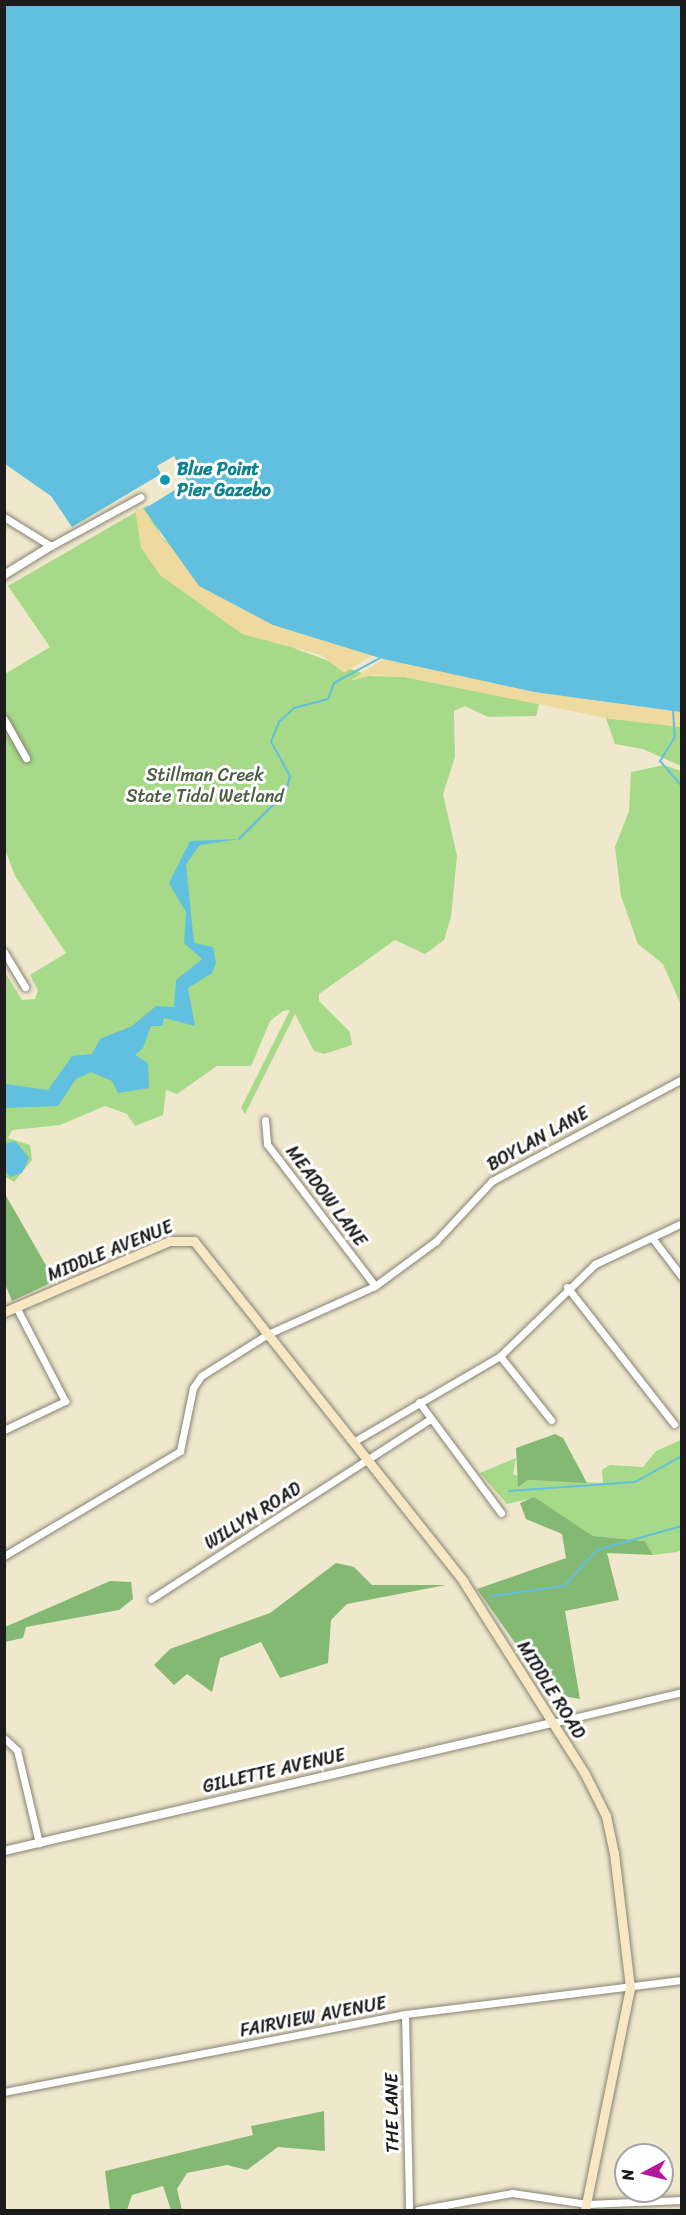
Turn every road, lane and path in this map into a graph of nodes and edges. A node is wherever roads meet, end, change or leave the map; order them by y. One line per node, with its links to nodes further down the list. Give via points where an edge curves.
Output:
1 (141, 497): 3 (street)
2 (4, 517): 3 (street)
3 (51, 546): 4 (street)
4 (4, 575)
5 (4, 719): 6 (street)
6 (26, 758)
7 (4, 952): 8 (street)
8 (25, 987)
9 (681, 1079): 15 (street, BOYLAN LANE, via 492,1181 436,1241)
10 (265, 1120): 15 (street, MEADOW LANE, via 267,1144)
11 (681, 1223): 12 (street)
12 (653, 1239): 14 (street); 16 (street, via 595,1264)
13 (218, 1268): 17 (main road, MIDDLE AVENUE, via 194,1241 180,1239); 19 (main road, MIDDLE ROAD)
14 (681, 1277)
15 (375, 1286): 19 (street, BOYLAN LANE)
16 (567, 1287): 20 (street); 24 (street)
17 (16, 1307): 18 (main road, MIDDLE AVENUE); 25 (street, via 65,1401)
18 (4, 1312)
19 (268, 1334): 26 (main road, MIDDLE ROAD); 29 (street, BOYLAN LANE, via 197,1382 180,1451)
20 (500, 1356): 21 (street); 23 (street)
21 (418, 1402): 22 (street); 26 (street)
22 (429, 1419): 27 (street, WILLYN ROAD); 28 (street)
23 (551, 1420)
24 (674, 1424)
25 (4, 1430)
26 (353, 1442): 27 (main road, MIDDLE ROAD)
27 (372, 1460): 30 (street, WILLYN ROAD); 32 (main road, MIDDLE ROAD, via 463,1581)
28 (501, 1513)
29 (4, 1556)
30 (151, 1599)
31 (681, 1692): 32 (street)
32 (552, 1723): 34 (street, GILLETTE AVENUE); 37 (main road, MIDDLE ROAD, via 606,1816)
33 (4, 1738): 34 (street, via 17,1750)
34 (39, 1843): 35 (street, GILLETTE AVENUE)
35 (4, 1851)
36 (681, 1980): 37 (street, FAIRVIEW AVENUE)
37 (630, 1988): 38 (street, FAIRVIEW AVENUE); 41 (main road, MIDDLE ROAD)
38 (405, 2014): 39 (street, FAIRVIEW AVENUE); 42 (street, THE LANE)
39 (4, 2092)
40 (681, 2200): 41 (street)
41 (586, 2207): 43 (street, via 512,2193)
42 (409, 2211)
43 (418, 2211)

